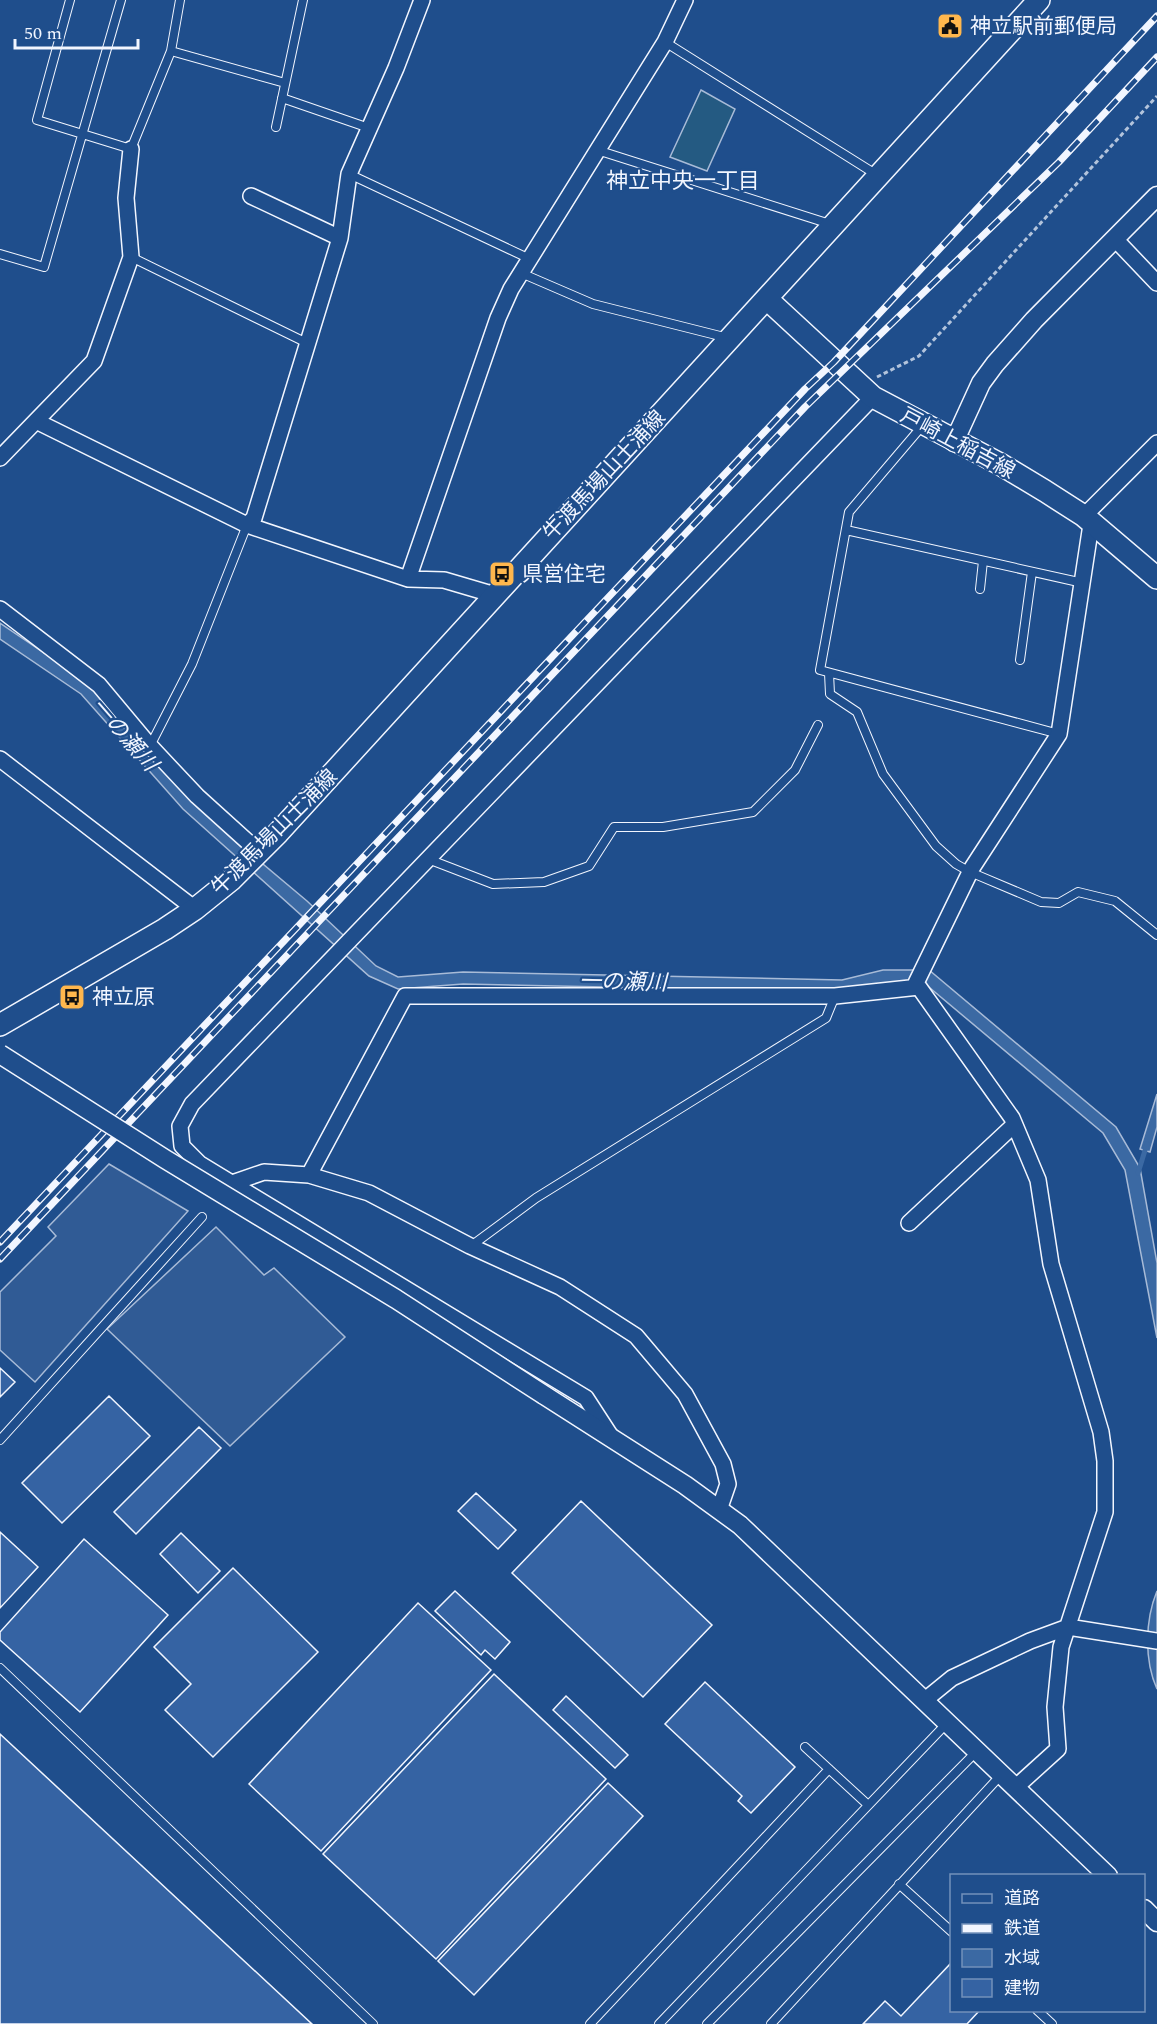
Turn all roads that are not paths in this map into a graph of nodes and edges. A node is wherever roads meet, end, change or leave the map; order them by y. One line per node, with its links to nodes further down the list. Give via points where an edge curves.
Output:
1 (70, 0): 14 (lane, via 37,120)
2 (121, 0): 14 (lane)
3 (180, 0): 9 (lane)
4 (303, 0): 10 (lane)
5 (423, 0): 13 (street)
6 (685, 0): 8 (street)
7 (1039, 0): 18 (main road, 牛渡馬場山土浦線)
8 (664, 42): 16 (street); 18 (lane)
9 (171, 51): 10 (lane); 15 (lane)
10 (285, 83): 11 (lane)
11 (282, 98): 12 (lane); 13 (lane)
12 (276, 127)
13 (369, 128): 17 (street)
14 (82, 134): 15 (lane); 24 (lane, via 44,267)
15 (131, 149): 25 (street, via 126,198)
16 (597, 150): 21 (lane); 26 (street)
17 (349, 174): 22 (street); 26 (lane)
18 (878, 175): 21 (main road, 牛渡馬場山土浦線)
19 (251, 196): 22 (street)
20 (1157, 196): 23 (street)
21 (833, 225): 29 (main road, 牛渡馬場山土浦線)
22 (340, 238): 31 (street)
23 (1114, 238): 28 (street); 35 (street, via 995,363 981,383)
24 (0, 254)
25 (131, 257): 31 (lane); 33 (street, via 94,361)
26 (530, 259): 27 (street)
27 (521, 273): 30 (lane, via 593,304); 44 (street, via 498,318)
28 (1157, 283)
29 (766, 298): 30 (main road, 牛渡馬場山土浦線); 32 (main road, 戸崎上稲吉線)
30 (730, 339): 47 (main road, 牛渡馬場山土浦線)
31 (307, 343): 39 (street, via 254,518)
32 (866, 392): 34 (main road, 戸崎上稲吉線); 56 (street)
33 (36, 421): 37 (street); 39 (street)
34 (923, 425): 35 (main road, 戸崎上稲吉線); 40 (lane, via 849,512)
35 (954, 442): 38 (main road, 戸崎上稲吉線, via 1000,464)
36 (1157, 443): 38 (street)
37 (0, 458)
38 (1089, 520): 43 (main road, 戸崎上稲吉線); 45 (street)
39 (247, 525): 44 (street); 53 (lane, via 192,664)
40 (846, 530): 41 (lane); 50 (lane, via 820,670)
41 (983, 561): 42 (lane); 46 (lane)
42 (1032, 572): 45 (lane); 49 (lane)
43 (1157, 578)
44 (408, 579): 47 (street, via 444,580)
45 (1083, 583): 52 (street)
46 (980, 589)
47 (495, 595): 55 (main road, 牛渡馬場山土浦線)
48 (0, 609): 53 (street, via 99,685)
49 (1020, 660)
50 (829, 673): 52 (lane); 57 (lane, via 830,694 857,712 883,774 936,846)
51 (818, 725): 56 (lane, via 795,770 753,812 663,827 614,827 589,866 544,882 493,884)
52 (1059, 734): 57 (street)
53 (150, 746): 55 (street, via 197,796)
54 (0, 759): 58 (street)
55 (259, 852): 58 (main road, 牛渡馬場山土浦線)
56 (428, 859): 66 (street, via 192,1104 180,1126 182,1146 200,1164)
57 (970, 872): 59 (lane, via 1041,902 1059,903 1078,892 1114,901); 60 (street, via 916,983)
58 (195, 909): 62 (main road, 牛渡馬場山土浦線)
59 (1157, 935)
60 (919, 987): 61 (street); 64 (street)
61 (835, 996): 65 (street, via 405,996); 69 (lane, via 826,1018 536,1198)
62 (0, 1025)
63 (0, 1054): 71 (street, bridge, via 396,1299)
64 (1014, 1125): 68 (street); 73 (street, via 1038,1180 1051,1264 1101,1432 1105,1461 1105,1512)
65 (309, 1175): 66 (street, via 264,1172); 69 (street, via 369,1193)
66 (232, 1183): 71 (street, via 586,1398)
67 (202, 1217): 70 (lane)
68 (909, 1223)
69 (470, 1246): 72 (street, via 560,1287 636,1335 685,1394 723,1464 728,1484)
70 (0, 1440)
71 (613, 1440): 72 (street)
72 (719, 1509): 76 (street, via 785,1565)
73 (1068, 1627): 74 (street); 76 (street, via 952,1678); 82 (street, via 1061,1647 1054,1707 1058,1749)
74 (1151, 1640)
75 (0, 1668): 90 (lane)
76 (925, 1700): 77 (street)
77 (948, 1722): 79 (street); 83 (lane)
78 (805, 1747): 80 (lane)
79 (978, 1751): 81 (street); 93 (lane)
80 (829, 1769): 83 (lane); 91 (lane)
81 (1002, 1774): 82 (street); 85 (lane)
82 (1016, 1787): 84 (street)
83 (867, 1804): 92 (lane)
84 (1107, 1874)
85 (899, 1884): 88 (lane); 94 (lane)
86 (1145, 1912): 87 (street)
87 (1157, 1922)
88 (950, 1931)
89 (1040, 2012): 95 (lane)
90 (373, 2024)
91 (590, 2024)
92 (659, 2024)
93 (707, 2024)
94 (771, 2024)
95 (1052, 2024)

